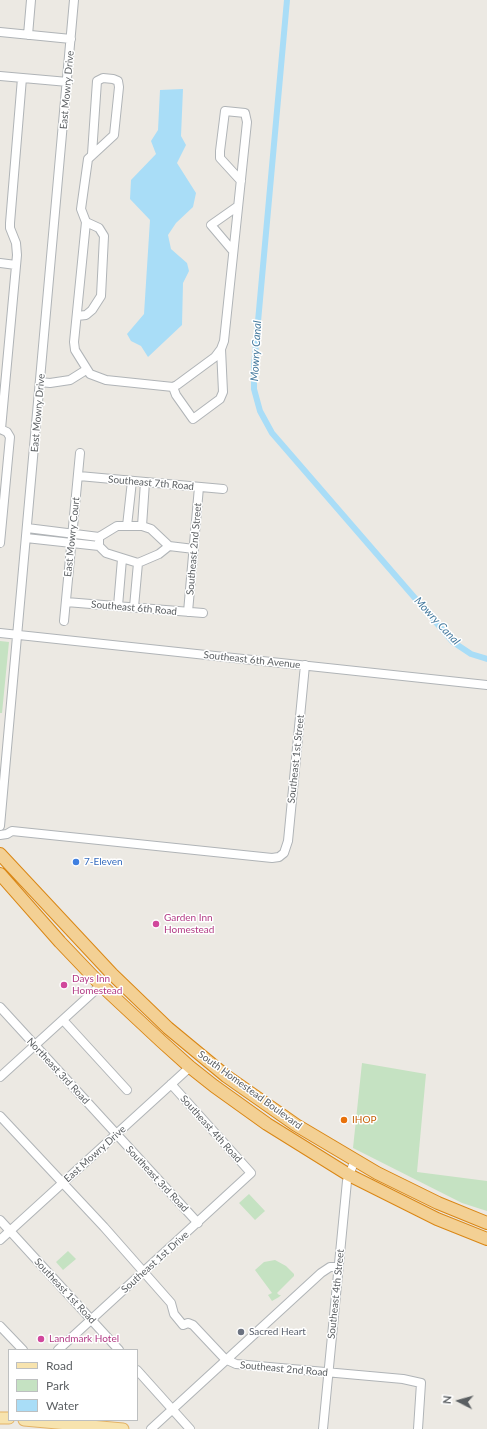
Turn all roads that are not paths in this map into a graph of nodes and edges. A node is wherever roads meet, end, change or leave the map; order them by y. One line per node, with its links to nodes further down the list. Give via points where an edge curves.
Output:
1 (31, 0): 4 (street)
2 (74, 0): 5 (street, East Mowry Drive)
3 (0, 32): 4 (street)
4 (28, 35): 5 (street)
5 (71, 38): 8 (street, East Mowry Drive)
6 (0, 76): 7 (street)
7 (22, 78): 8 (street); 15 (street, via 10,223 17,245)
8 (68, 82): 19 (street, East Mowry Drive)
9 (92, 154): 9 (street, via 97,80 113,79 118,81 119,87 114,135); 12 (street, via 88,159 81,210)
10 (241, 181): 10 (street, via 247,122 245,113 225,111 220,158); 11 (street)
11 (238, 206): 13 (street); 13 (street, via 211,224)
12 (86, 222): 16 (street); 16 (street, via 99,228 104,236 101,296 92,310 86,315)
13 (233, 251): 17 (street)
14 (0, 263): 15 (street)
15 (16, 265): 21 (street)
16 (77, 316): 18 (street, via 75,350)
17 (222, 349): 20 (street, via 215,357); 20 (street, via 223,392 220,400 193,419)
18 (86, 370): 19 (street, via 70,380); 20 (street, via 106,380)
19 (40, 382): 30 (street, East Mowry Drive)
20 (173, 387)
21 (0, 429): 35 (street, via 8,432 10,439)
22 (80, 453): 23 (street, East Mowry Court)
23 (79, 476): 24 (street, Southeast 7th Road); 31 (street, East Mowry Court)
24 (132, 481): 25 (street, Southeast 7th Road); 28 (street)
25 (145, 482): 26 (street, Southeast 7th Road); 29 (street)
26 (199, 487): 27 (street, Southeast 7th Road); 38 (street, Southeast 2nd Street)
27 (223, 489)
28 (127, 526): 29 (street); 32 (street, via 117,526)
29 (142, 526): 37 (street, via 151,529)
30 (27, 528): 31 (street); 33 (street, East Mowry Drive)
31 (73, 534): 32 (street); 34 (street, East Mowry Court)
32 (99, 537): 36 (street)
33 (26, 538): 34 (street); 48 (street, East Mowry Drive)
34 (72, 542): 36 (street); 41 (street, East Mowry Court)
35 (0, 543)
36 (99, 546): 39 (street, via 106,553)
37 (169, 546): 38 (street); 40 (street, via 159,554)
38 (194, 549): 44 (street, Southeast 2nd Street)
39 (122, 559): 40 (street); 42 (street)
40 (138, 563): 43 (street)
41 (66, 602): 42 (street, Southeast 6th Road); 46 (street, East Mowry Court)
42 (118, 606): 43 (street, Southeast 6th Road)
43 (134, 607): 44 (street, Southeast 6th Road)
44 (188, 612): 45 (street, Southeast 6th Road)
45 (203, 613)
46 (64, 621)
47 (0, 633): 48 (street, Southeast 6th Avenue)
48 (17, 635): 49 (street, Southeast 6th Avenue); 51 (street, East Mowry Drive)
49 (306, 665): 50 (street, Southeast 6th Avenue); 53 (street, Southeast 1st Street, via 288,841 284,853 279,858)
50 (487, 685)
51 (0, 822): 52 (street, East Mowry Drive); 53 (street)
52 (0, 826)
53 (12, 831): 54 (street)
54 (0, 835)
55 (0, 854): 62 (highway, South Homestead Boulevard, via 112,974)
56 (0, 874): 57 (highway, South Homestead Boulevard)
57 (101, 985): 59 (highway, South Homestead Boulevard); 60 (street)
58 (0, 1007): 61 (street, Northeast 3rd Road)
59 (132, 1015): 62 (highway, via 147,1017 185,1051); 63 (highway, South Homestead Boulevard)
60 (63, 1020): 61 (street); 66 (street)
61 (35, 1045): 64 (street); 69 (street, Northeast 3rd Road)
62 (195, 1051): 67 (highway, South Homestead Boulevard)
63 (190, 1067): 65 (street, East Mowry Drive); 67 (highway, via 203,1067 241,1095); 72 (highway, South Homestead Boulevard, via 267,1124)
64 (0, 1077)
65 (171, 1084): 69 (street, East Mowry Drive); 71 (street, Southeast 4th Road)
66 (127, 1090)
67 (256, 1097): 70 (highway, South Homestead Boulevard, via 296,1125)
68 (0, 1116): 73 (street)
69 (117, 1134): 73 (street, East Mowry Drive); 75 (street, Southeast 3rd Road)
70 (355, 1160): 72 (street, Southeast 4th Street); 76 (highway, South Homestead Boulevard, via 438,1203)
71 (251, 1173): 75 (street, Southeast 1st Drive)
72 (349, 1175): 78 (highway, South Homestead Boulevard, via 423,1212); 80 (street, Southeast 4th Street)
73 (63, 1184): 77 (street, East Mowry Drive); 81 (street)
74 (0, 1220): 77 (street, Southeast 1st Road)
75 (198, 1223): 81 (street, Southeast 1st Drive)
76 (487, 1223)
77 (10, 1231): 79 (street, East Mowry Drive); 82 (street, Southeast 1st Road)
78 (487, 1239)
79 (0, 1240)
80 (339, 1267): 87 (street, via 330,1267 321,1272); 89 (street, Southeast 4th Street)
81 (143, 1272): 82 (street, Southeast 1st Drive); 87 (street, via 171,1303 174,1314 183,1325 193,1325)
82 (92, 1319): 85 (street, Southeast 1st Drive); 86 (street, Southeast 1st Road)
83 (0, 1326): 84 (street)
84 (22, 1349)
85 (59, 1349)
86 (118, 1349)
87 (225, 1359): 89 (street, Southeast 2nd Road, via 236,1364); 90 (street)
88 (138, 1371): 90 (street)
89 (329, 1372): 96 (street, Southeast 4th Street); 97 (street, Southeast 2nd Road, via 421,1383)
90 (173, 1409): 94 (street); 95 (street)
91 (54, 1421): 92 (main road)
92 (92, 1425): 93 (main road)
93 (123, 1429)
94 (151, 1429)
95 (190, 1429)
96 (323, 1429)
97 (418, 1429)

